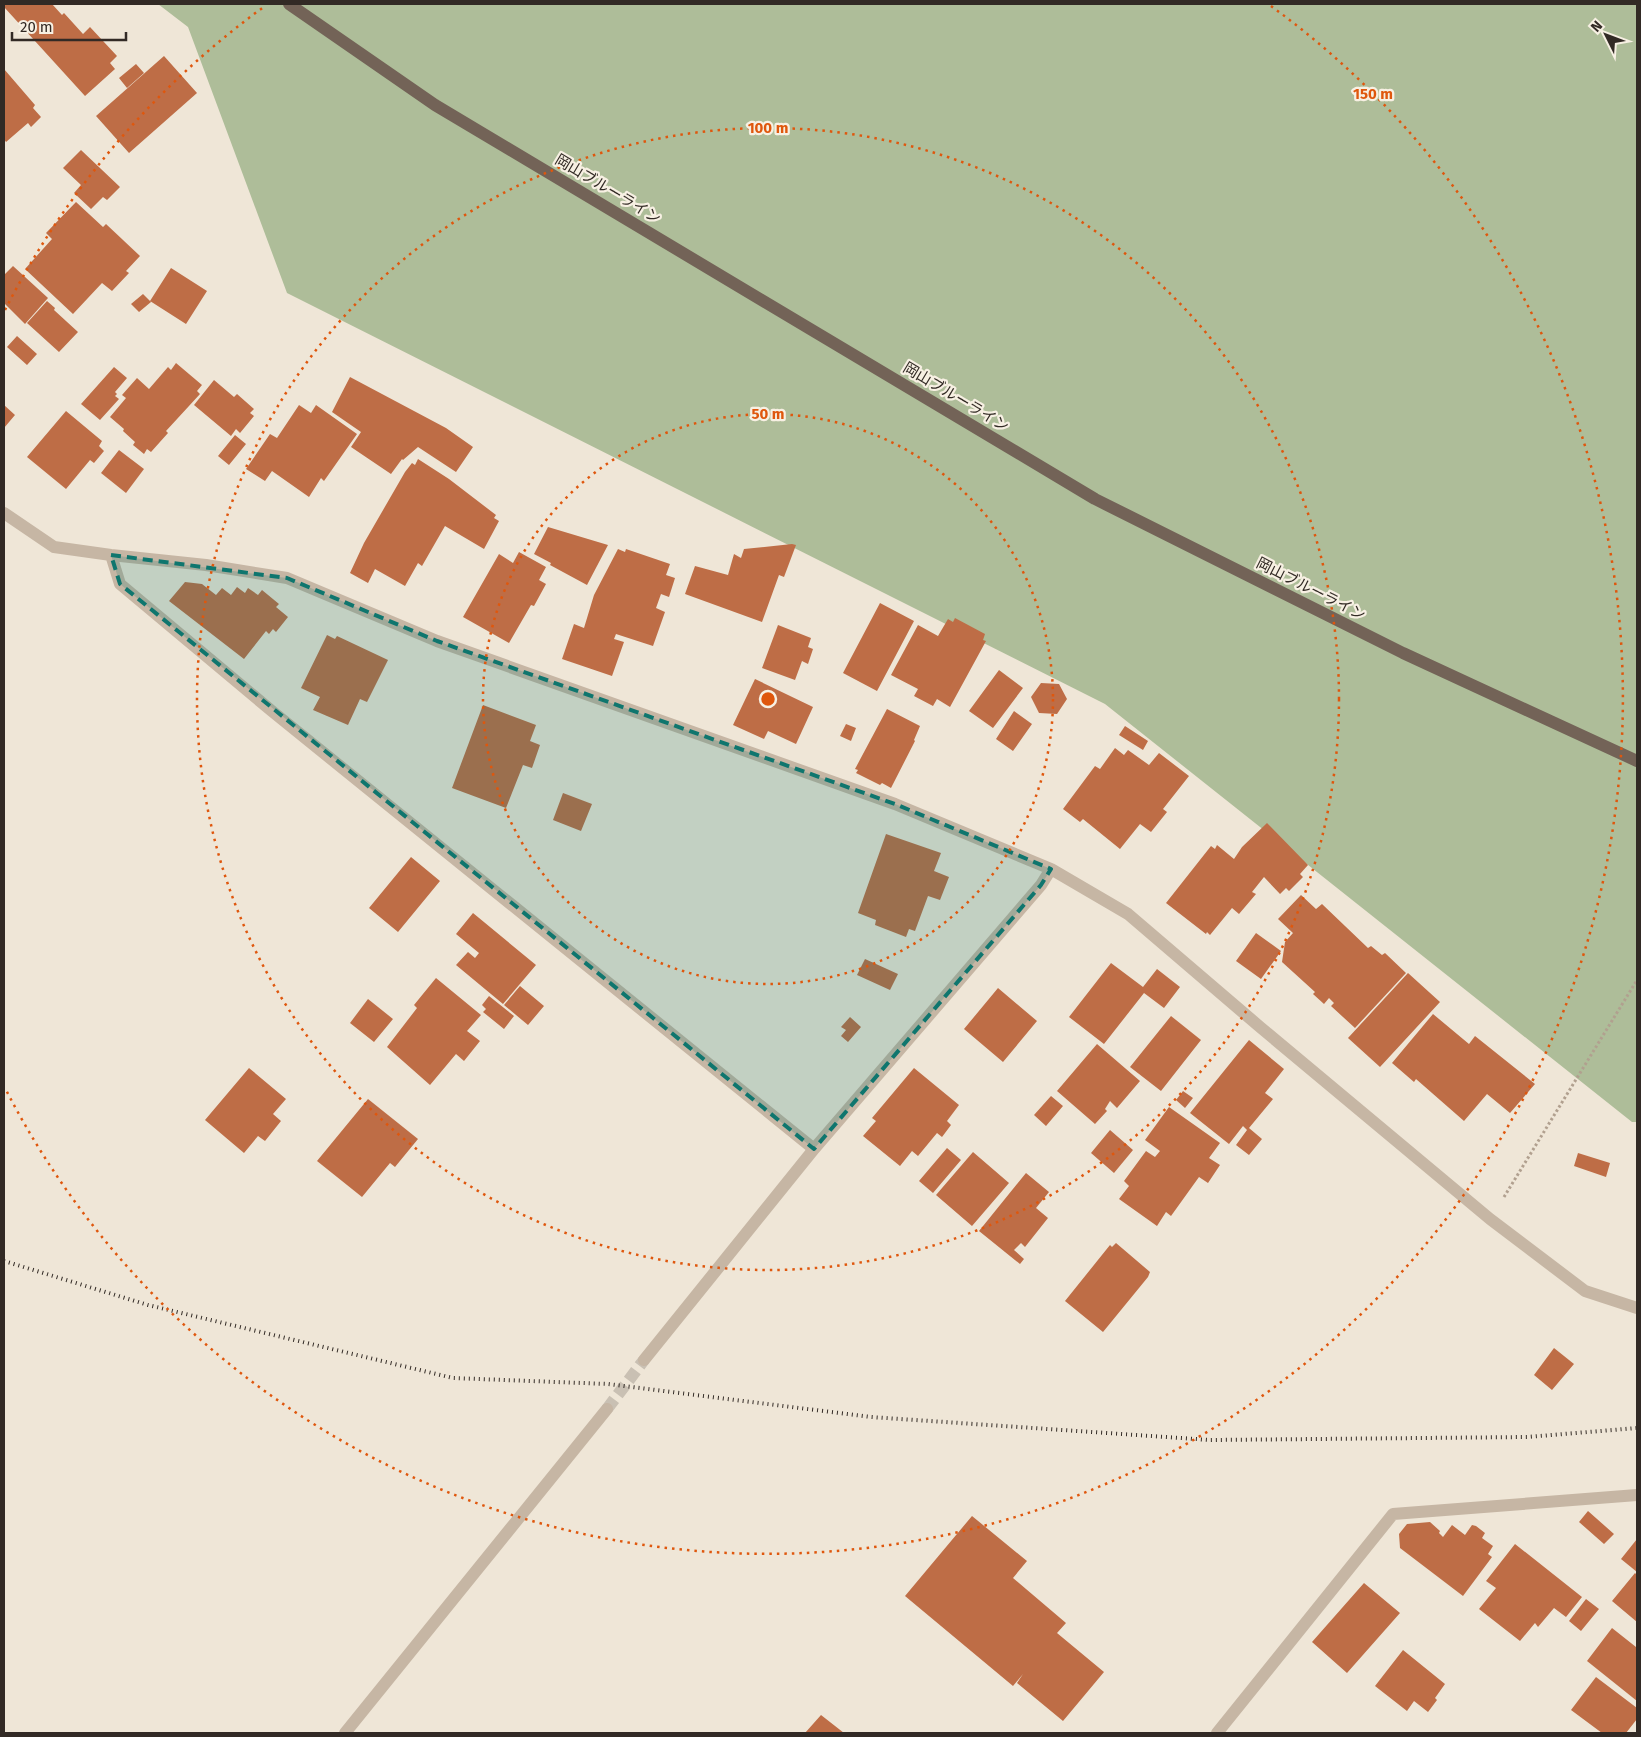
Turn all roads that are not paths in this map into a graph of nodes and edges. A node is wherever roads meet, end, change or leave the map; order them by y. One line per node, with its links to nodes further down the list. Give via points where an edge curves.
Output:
1 (289, 4): 4 (main road, 岡山ブルーライン, via 435,105 1095,499 1403,653)
2 (4, 513): 3 (street, via 54,547)
3 (110, 556): 5 (street, via 206,565 287,578 437,641 895,804); 6 (street, via 120,584 135,597)
4 (1637, 761)
5 (1050, 869): 6 (street, via 1042,885); 7 (street, via 1128,914 1490,1218 1586,1291)
6 (814, 1149): 8 (street)
7 (1637, 1308)
8 (644, 1360)
9 (607, 1408): 11 (street)
10 (1637, 1495): 12 (street, via 1393,1514)
11 (345, 1733)
12 (1217, 1733)

